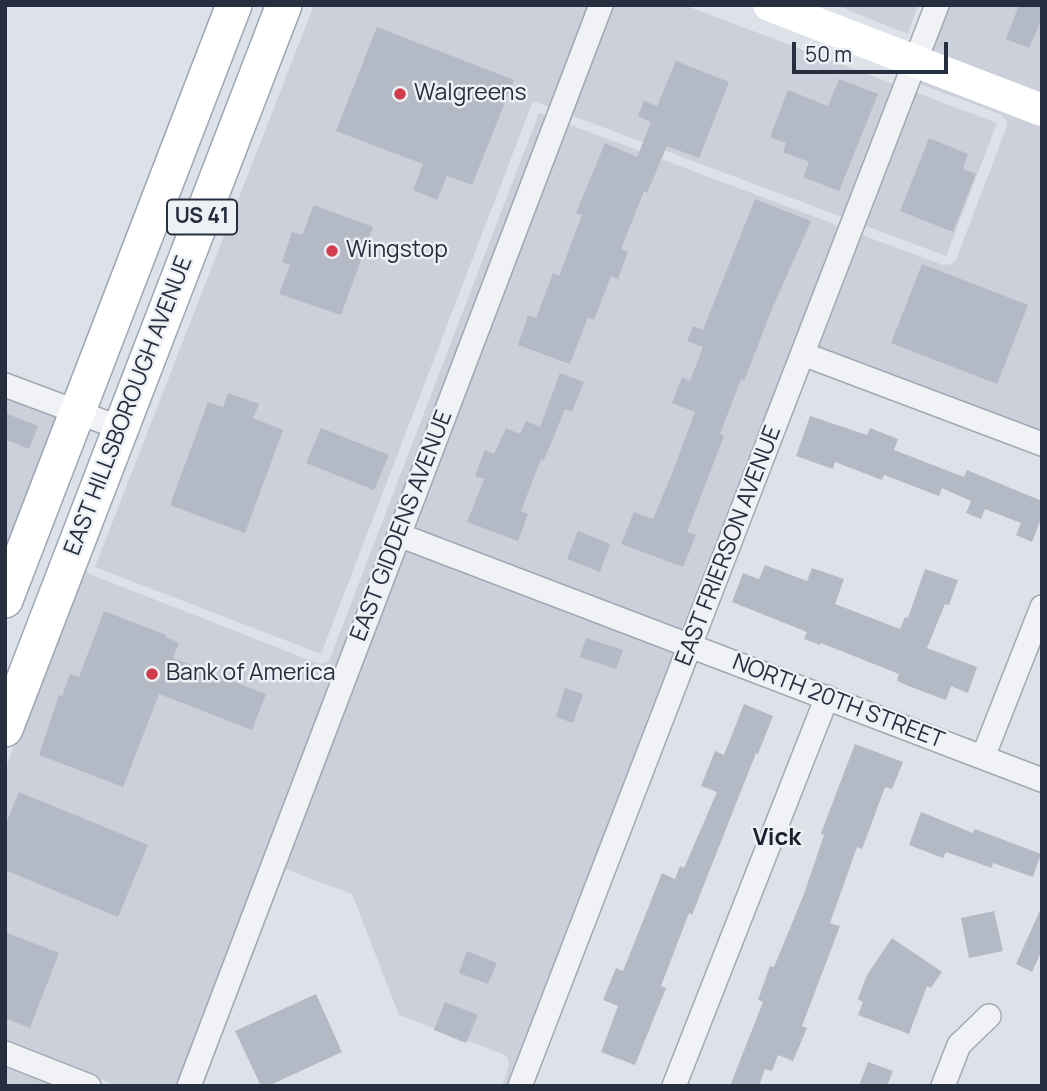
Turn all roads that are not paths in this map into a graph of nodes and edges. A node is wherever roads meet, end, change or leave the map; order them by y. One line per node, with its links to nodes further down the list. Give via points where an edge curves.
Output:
1 (234, 5): 10 (main road, EAST HILLSBOROUGH AVENUE / US 41)
2 (284, 5): 11 (main road, EAST HILLSBOROUGH AVENUE / US 41)
3 (601, 5): 13 (street, EAST GIDDENS AVENUE)
4 (769, 5): 6 (main road)
5 (937, 5): 6 (street, EAST FRIERSON AVENUE)
6 (916, 62): 7 (main road); 8 (street, EAST FRIERSON AVENUE)
7 (1042, 110)
8 (803, 354): 12 (street); 16 (street, EAST FRIERSON AVENUE)
9 (5, 385): 10 (street)
10 (76, 413): 11 (street); 14 (main road, EAST HILLSBOROUGH AVENUE / US 41)
11 (120, 428): 18 (main road, EAST HILLSBOROUGH AVENUE / US 41)
12 (1042, 444)
13 (399, 535): 16 (street, NORTH 20TH STREET); 24 (street, EAST GIDDENS AVENUE)
14 (5, 600)
15 (1042, 607): 19 (street)
16 (691, 645): 17 (street, NORTH 20TH STREET); 25 (street, EAST FRIERSON AVENUE)
17 (827, 697): 19 (street, NORTH 20TH STREET); 26 (street)
18 (5, 729)
19 (983, 757): 20 (street, NORTH 20TH STREET)
20 (1042, 780)
21 (989, 1016): 27 (street, via 959,1045)
22 (5, 1053): 23 (street)
23 (89, 1086)
24 (189, 1086)
25 (520, 1086)
26 (674, 1086)
27 (943, 1086)

